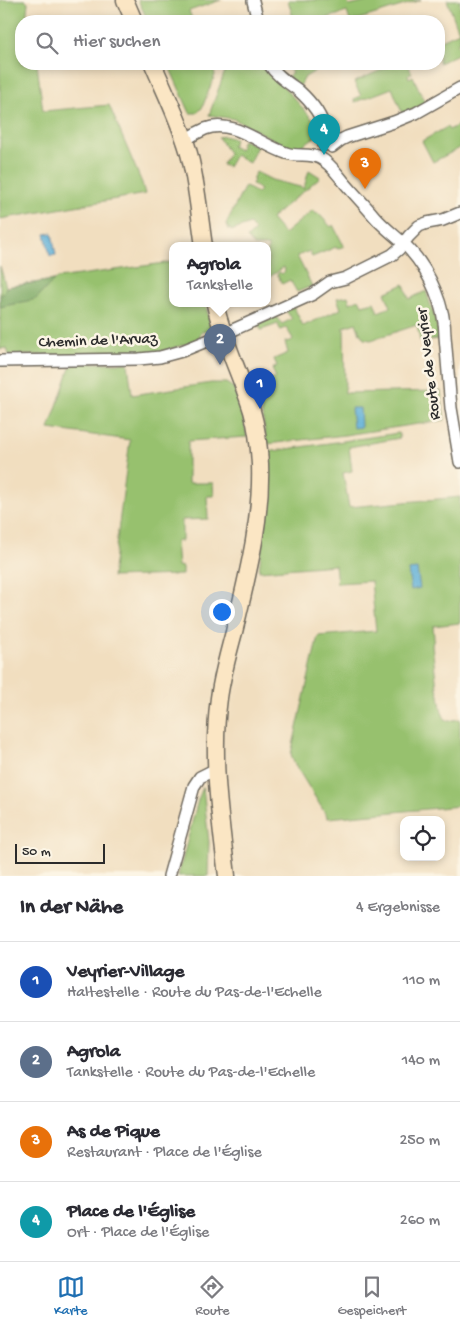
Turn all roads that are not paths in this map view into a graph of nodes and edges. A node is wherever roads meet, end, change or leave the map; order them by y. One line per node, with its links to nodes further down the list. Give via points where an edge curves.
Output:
1 (125, 0): 3 (main road)
2 (253, 1): 4 (street)
3 (131, 15)
4 (256, 15)
5 (156, 70): 8 (main road)
6 (274, 70): 9 (street, via 314,107 323,124)
7 (460, 88): 9 (street, via 416,113)
8 (185, 140): 10 (street, via 217,126 238,131 287,154); 13 (main road)
9 (328, 146): 10 (street); 11 (street, via 331,156)
10 (313, 156): 11 (street)
11 (327, 163): 14 (street, Route de Veyrier)
12 (460, 213): 14 (street, Chemin de l'Arvaz, via 419,226)
13 (203, 242)
14 (402, 243): 16 (street, Chemin de l'Arvaz, via 392,255); 18 (street, Route de Veyrier, via 423,268 442,309 451,408)
15 (216, 307): 16 (main road)
16 (224, 334): 17 (street, Chemin de l'Arvaz, via 160,357); 19 (main road, via 252,413 260,479 258,515 246,582 219,698)
17 (0, 361)
18 (460, 462)
19 (216, 769): 20 (street, via 200,777 194,786); 21 (main road)
20 (169, 876)
21 (226, 876)

